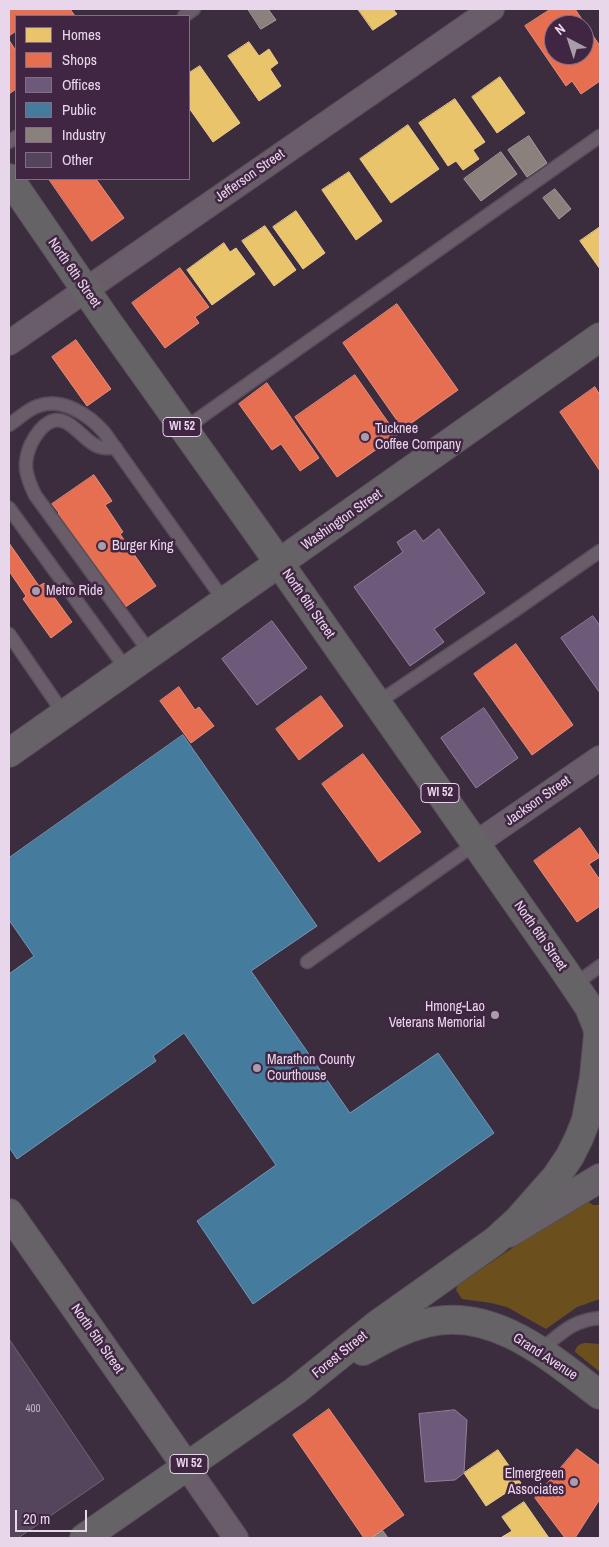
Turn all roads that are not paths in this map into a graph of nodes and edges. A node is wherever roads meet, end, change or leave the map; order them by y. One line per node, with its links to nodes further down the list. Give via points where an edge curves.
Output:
1 (492, 9): 4 (street, Jefferson Street)
2 (600, 136): 8 (lane)
3 (9, 178): 4 (main road, North 6th Street / WI 52)
4 (86, 290): 6 (street, Jefferson Street); 8 (main road, North 6th Street / WI 52)
5 (600, 338): 12 (street, Washington Street)
6 (9, 344)
7 (9, 425): 9 (lane, via 36,406 60,404 97,424)
8 (184, 429): 12 (main road, North 6th Street / WI 52)
9 (116, 448): 13 (lane); 15 (lane, via 96,446 70,424 51,421 33,440 25,462 26,471 35,495)
10 (9, 508): 16 (lane)
11 (600, 551): 17 (lane)
12 (280, 564): 13 (street, Washington Street); 17 (main road, North 6th Street / WI 52)
13 (225, 602): 15 (street, Washington Street)
14 (9, 634): 18 (lane)
15 (151, 654): 16 (street, Washington Street)
16 (127, 670): 18 (street, Washington Street)
17 (377, 702): 21 (main road, North 6th Street / WI 52)
18 (64, 714): 19 (street, Washington Street)
19 (9, 753)
20 (600, 758): 21 (street, Jackson Street)
21 (475, 844): 22 (lane); 24 (main road, North 6th Street / WI 52)
22 (307, 962)
23 (600, 966): 24 (lane)
24 (574, 985): 25 (main road, North 6th Street / WI 52)
25 (599, 1028): 28 (main road, WI 52, via 591,1097 575,1146 540,1196)
26 (600, 1178): 28 (street, Forest Street)
27 (9, 1213): 33 (street, North 5th Street)
28 (495, 1241): 31 (main road, Forest Street / WI 52, via 378,1324)
29 (600, 1318): 30 (lane, via 570,1326)
30 (540, 1350): 31 (main road, Grand Avenue, via 516,1336 485,1325 451,1320 432,1322 414,1326 385,1340); 32 (main road, Grand Avenue)
31 (295, 1391): 33 (main road, Forest Street / WI 52)
32 (600, 1395)
33 (186, 1466): 34 (main road, Forest Street / WI 52); 35 (street)
34 (84, 1538)
35 (236, 1538)

